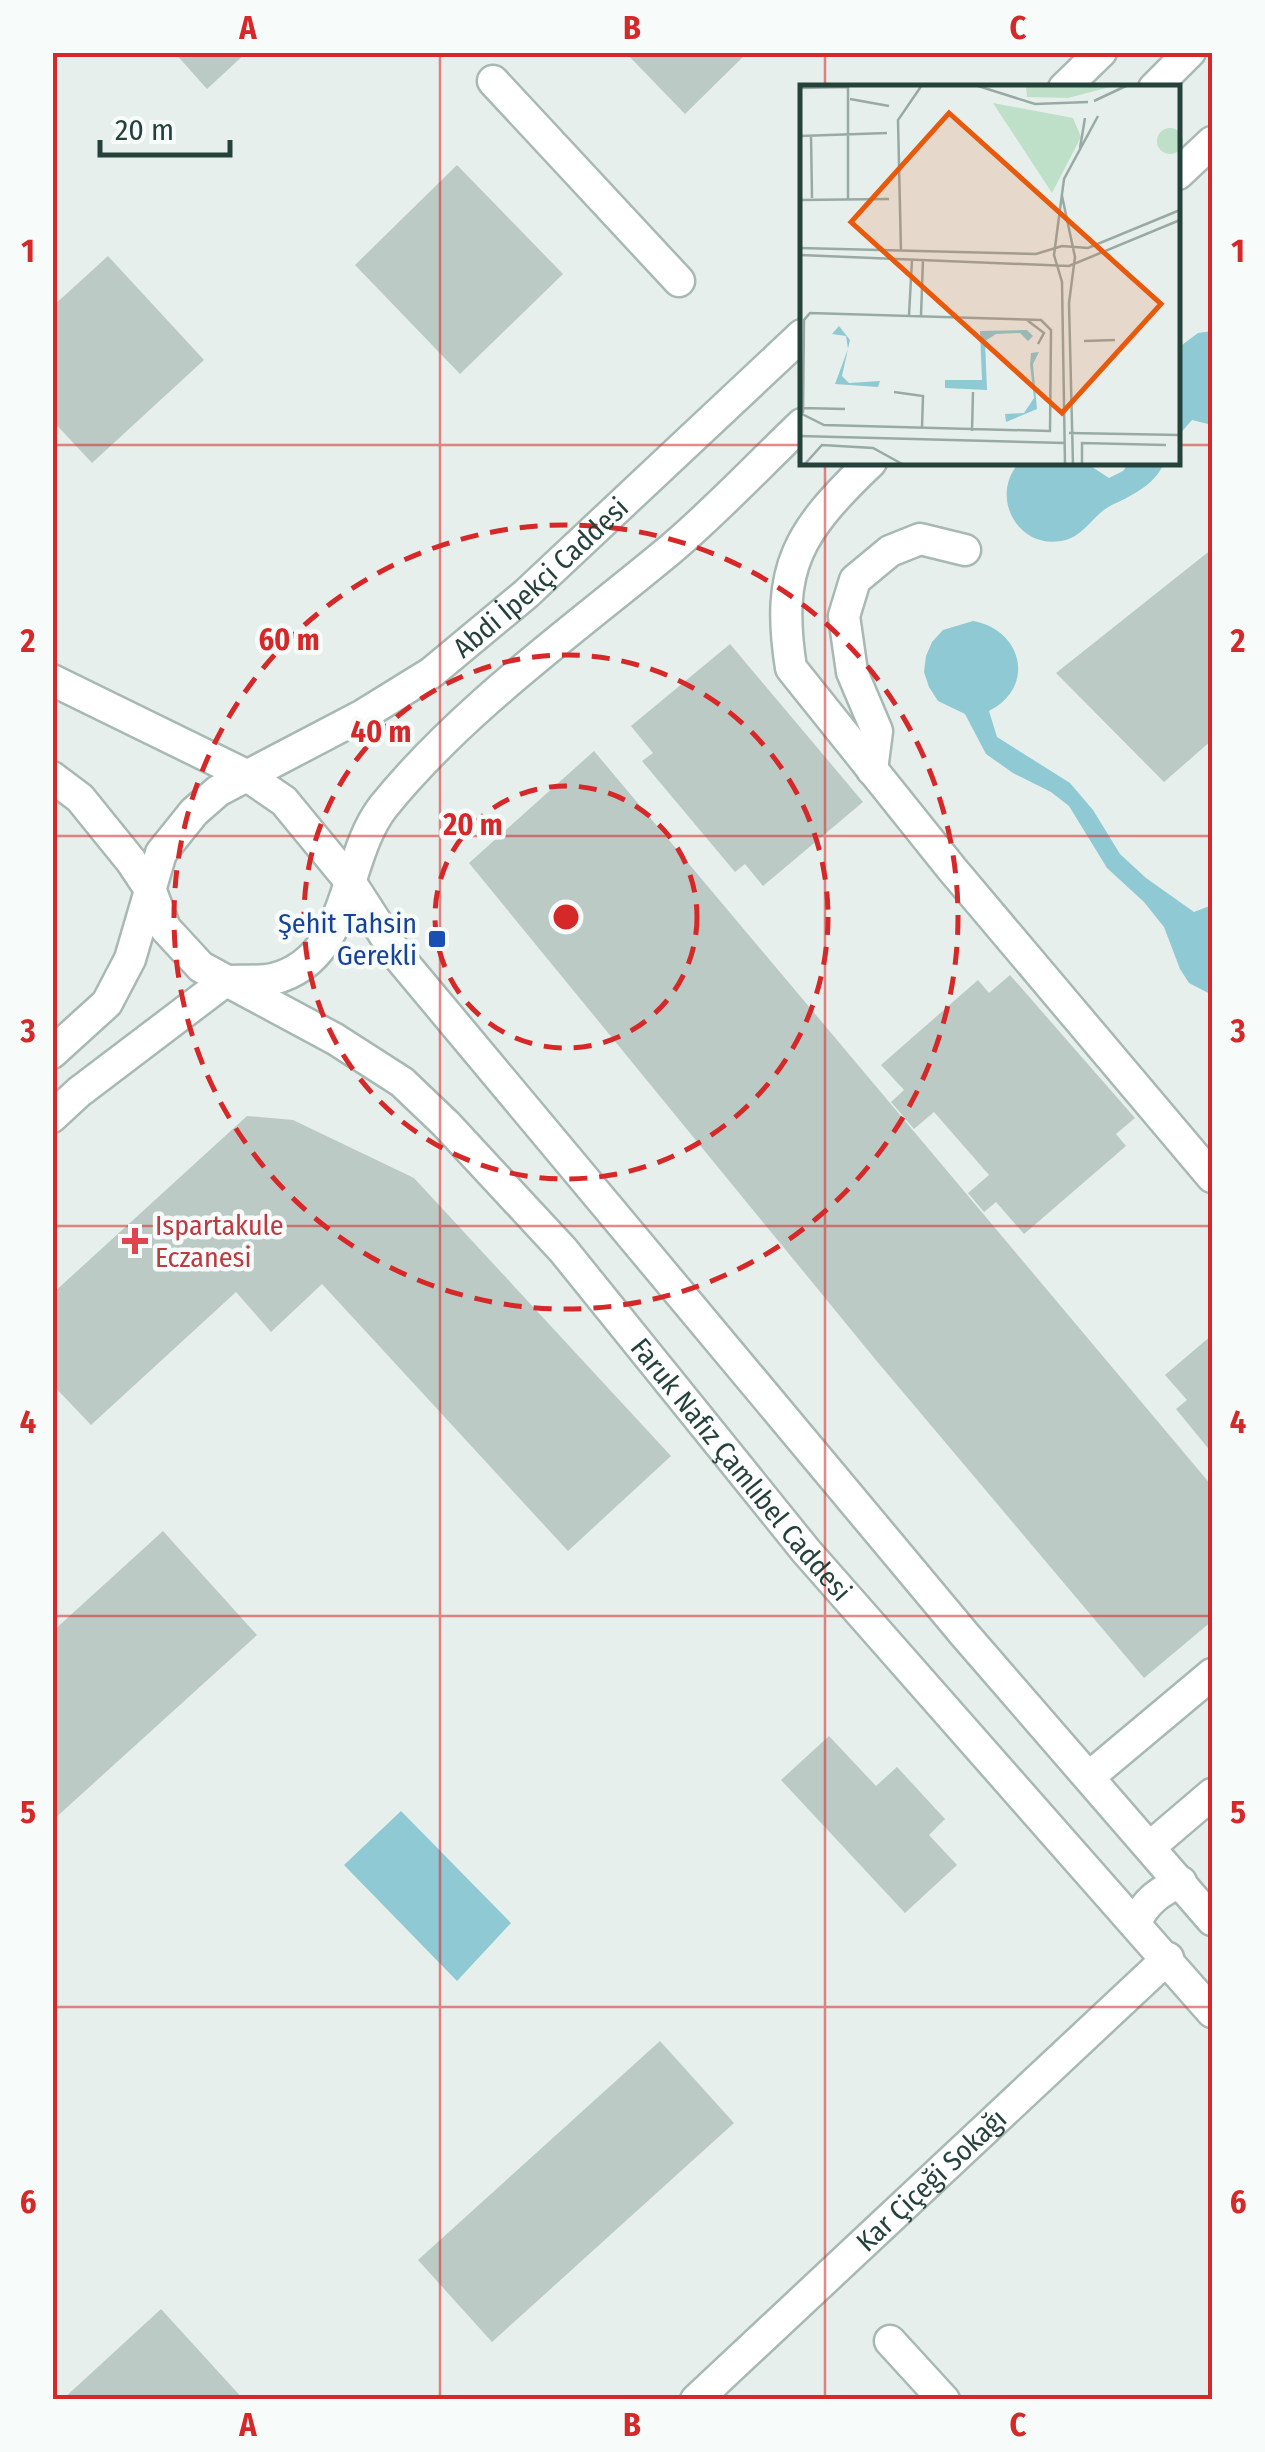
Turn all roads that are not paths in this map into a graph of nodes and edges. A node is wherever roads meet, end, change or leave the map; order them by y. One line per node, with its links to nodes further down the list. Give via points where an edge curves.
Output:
1 (1101, 52): 4 (street)
2 (1190, 52): 5 (street)
3 (493, 81): 8 (street)
4 (1067, 85)
5 (1157, 85)
6 (1212, 142): 7 (street)
7 (1180, 172)
8 (679, 282)
9 (800, 337): 15 (street, Abdi İpekçi Caddesi, via 526,594 431,673)
10 (800, 426): 17 (street, via 676,545 426,757 380,812)
11 (868, 465): 14 (street, via 828,503 799,546 785,630 791,668)
12 (965, 550): 14 (street, via 920,539 890,551 855,580 844,616 852,672 877,731)
13 (52, 680): 15 (street)
14 (872, 770): 22 (street)
15 (246, 776): 17 (street, via 284,801); 18 (street, via 194,812 161,853)
16 (52, 777): 18 (street, Faruk Nafız Çamlıbel Caddesi, via 80,798)
17 (349, 880): 19 (street, via 327,940 306,963 274,978); 24 (street, via 398,956)
18 (151, 891): 19 (street, Faruk Nafız Çamlıbel Caddesi, via 165,928); 20 (street, via 130,959 107,1002)
19 (224, 982): 21 (street); 29 (street, Faruk Nafız Çamlıbel Caddesi, via 336,1039 402,1082 446,1124 563,1250 806,1551)
20 (52, 1054)
21 (52, 1117)
22 (1212, 1176)
23 (1212, 1674): 24 (street)
24 (1089, 1777): 26 (street)
25 (1212, 1794): 26 (street)
26 (1151, 1846): 27 (street)
27 (1182, 1882): 28 (street); 29 (street, via 1143,1906)
28 (1212, 1920)
29 (1136, 1922): 30 (street, Faruk Nafız Çamlıbel Caddesi)
30 (1168, 1958): 31 (street, Faruk Nafız Çamlıbel Caddesi); 33 (street, Kar Çiçeği Sokağı)
31 (1209, 2002)
32 (890, 2342): 34 (street)
33 (696, 2400)
34 (944, 2400)

